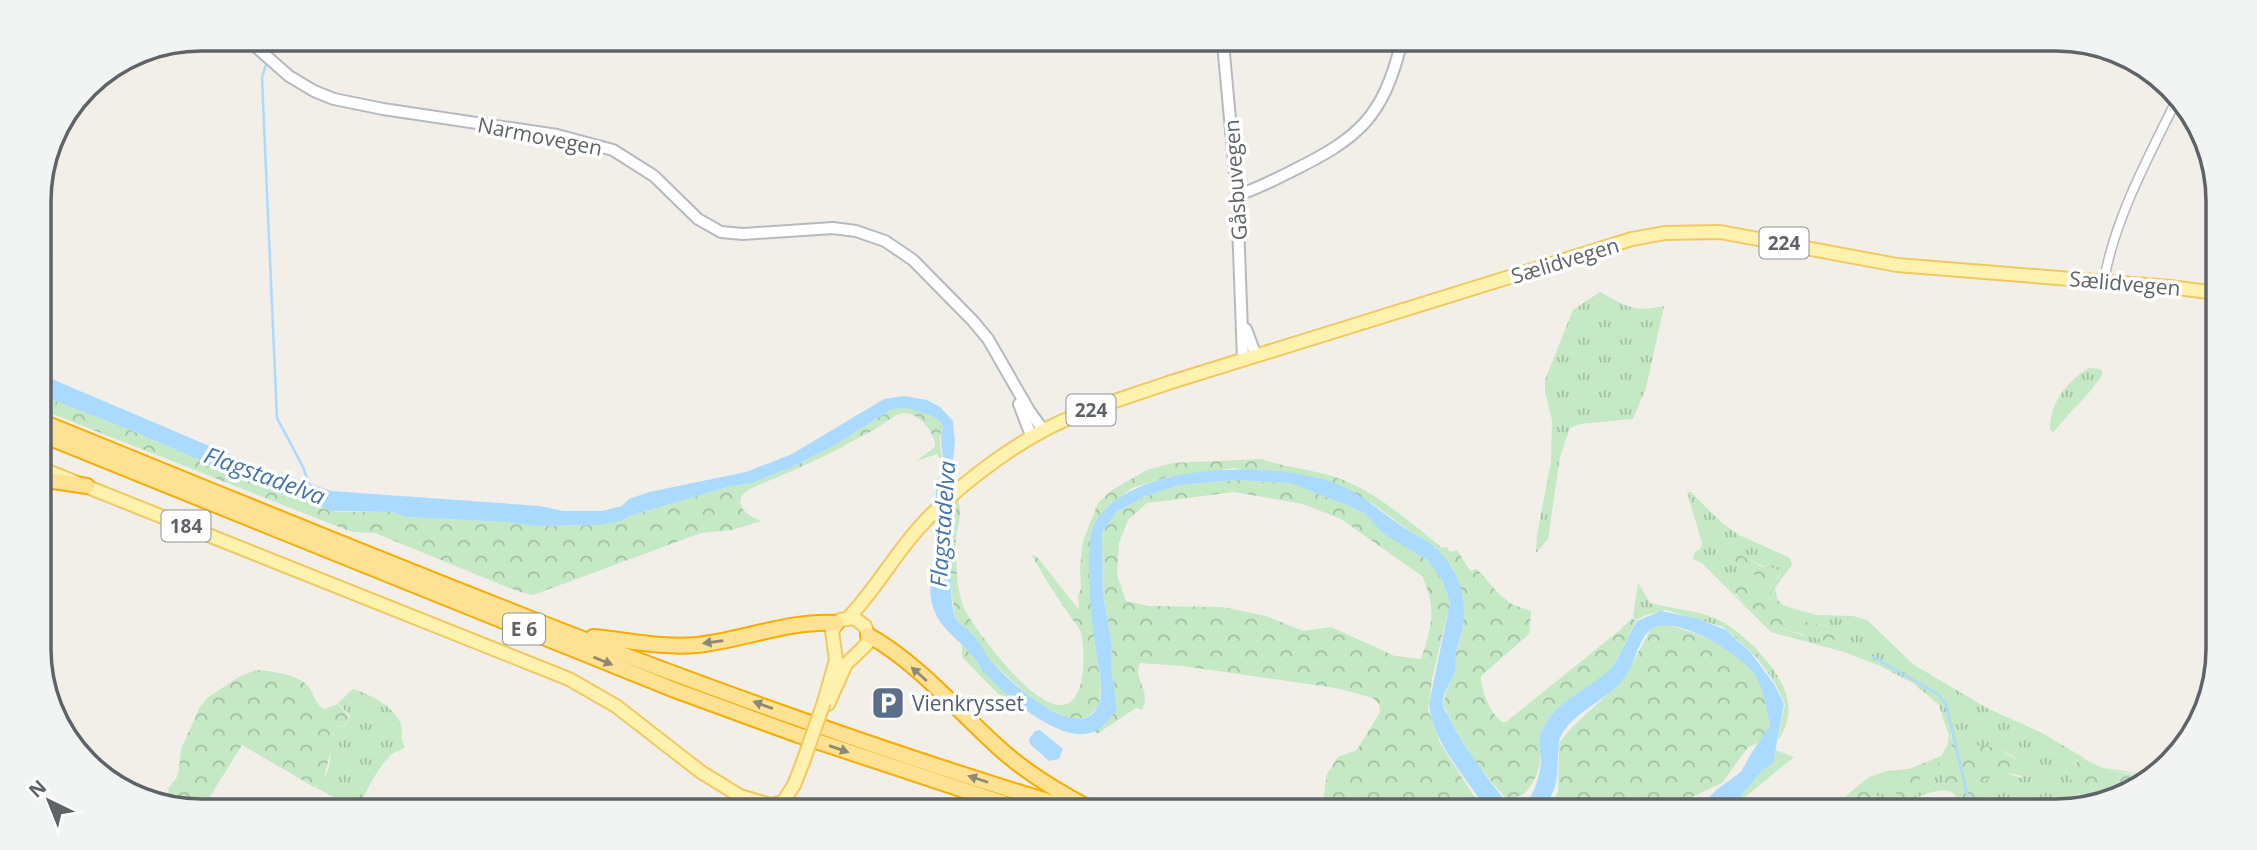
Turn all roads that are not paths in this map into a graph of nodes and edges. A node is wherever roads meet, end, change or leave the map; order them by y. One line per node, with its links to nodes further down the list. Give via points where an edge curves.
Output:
1 (259, 51): 10 (main road, Narmovegen, via 304,86 343,102 557,135 604,147 639,164 698,219 721,232 833,228 872,236 895,247 960,306 988,339)
2 (1224, 51): 5 (main road, Gåsbuvegen)
3 (1399, 51): 5 (main road, via 1386,93 1357,131 1311,161)
4 (2173, 107): 6 (street, via 2113,243)
5 (1237, 195): 8 (main road, Gåsbuvegen)
6 (2104, 281): 7 (main road, Sælidvegen / 224); 8 (main road, Sælidvegen / 224, via 1897,265 1720,232 1665,233 1609,246)
7 (2206, 292)
8 (1249, 358): 10 (main road, Sælidvegen / 224, via 1107,404)
9 (51, 425): 18 (highway, E 6)
10 (1038, 434): 15 (main road, Sælidvegen / 224, via 931,515)
11 (51, 438): 28 (highway, E 6, one-way to 28, via 672,689)
12 (51, 472): 14 (main road, 184)
13 (51, 481): 14 (highway)
14 (87, 486): 23 (main road, 184, via 569,679 616,706)
15 (873, 589): 16 (main road, 224); 17 (main road, 224, via 866,610)
16 (843, 620): 17 (main road, via 858,619); 18 (highway, E 6, one-way to 18, via 696,645); 19 (main road, 224, via 831,635)
17 (867, 630): 20 (main road, 224, via 864,648); 30 (highway, one-way to 17, via 1016,763)
18 (578, 638): 29 (highway, E 6, one-way to 18)
19 (836, 649): 20 (main road); 21 (main road, 224)
20 (854, 654): 21 (main road, 224)
21 (826, 703): 22 (main road, 224, bridge)
22 (805, 763): 26 (main road, 224); 27 (main road, 224)
23 (740, 796): 24 (main road, 184); 25 (main road, 184)
24 (743, 799)
25 (750, 799)
26 (783, 799)
27 (800, 799)
28 (991, 799)
29 (1041, 799)
30 (1073, 799)

